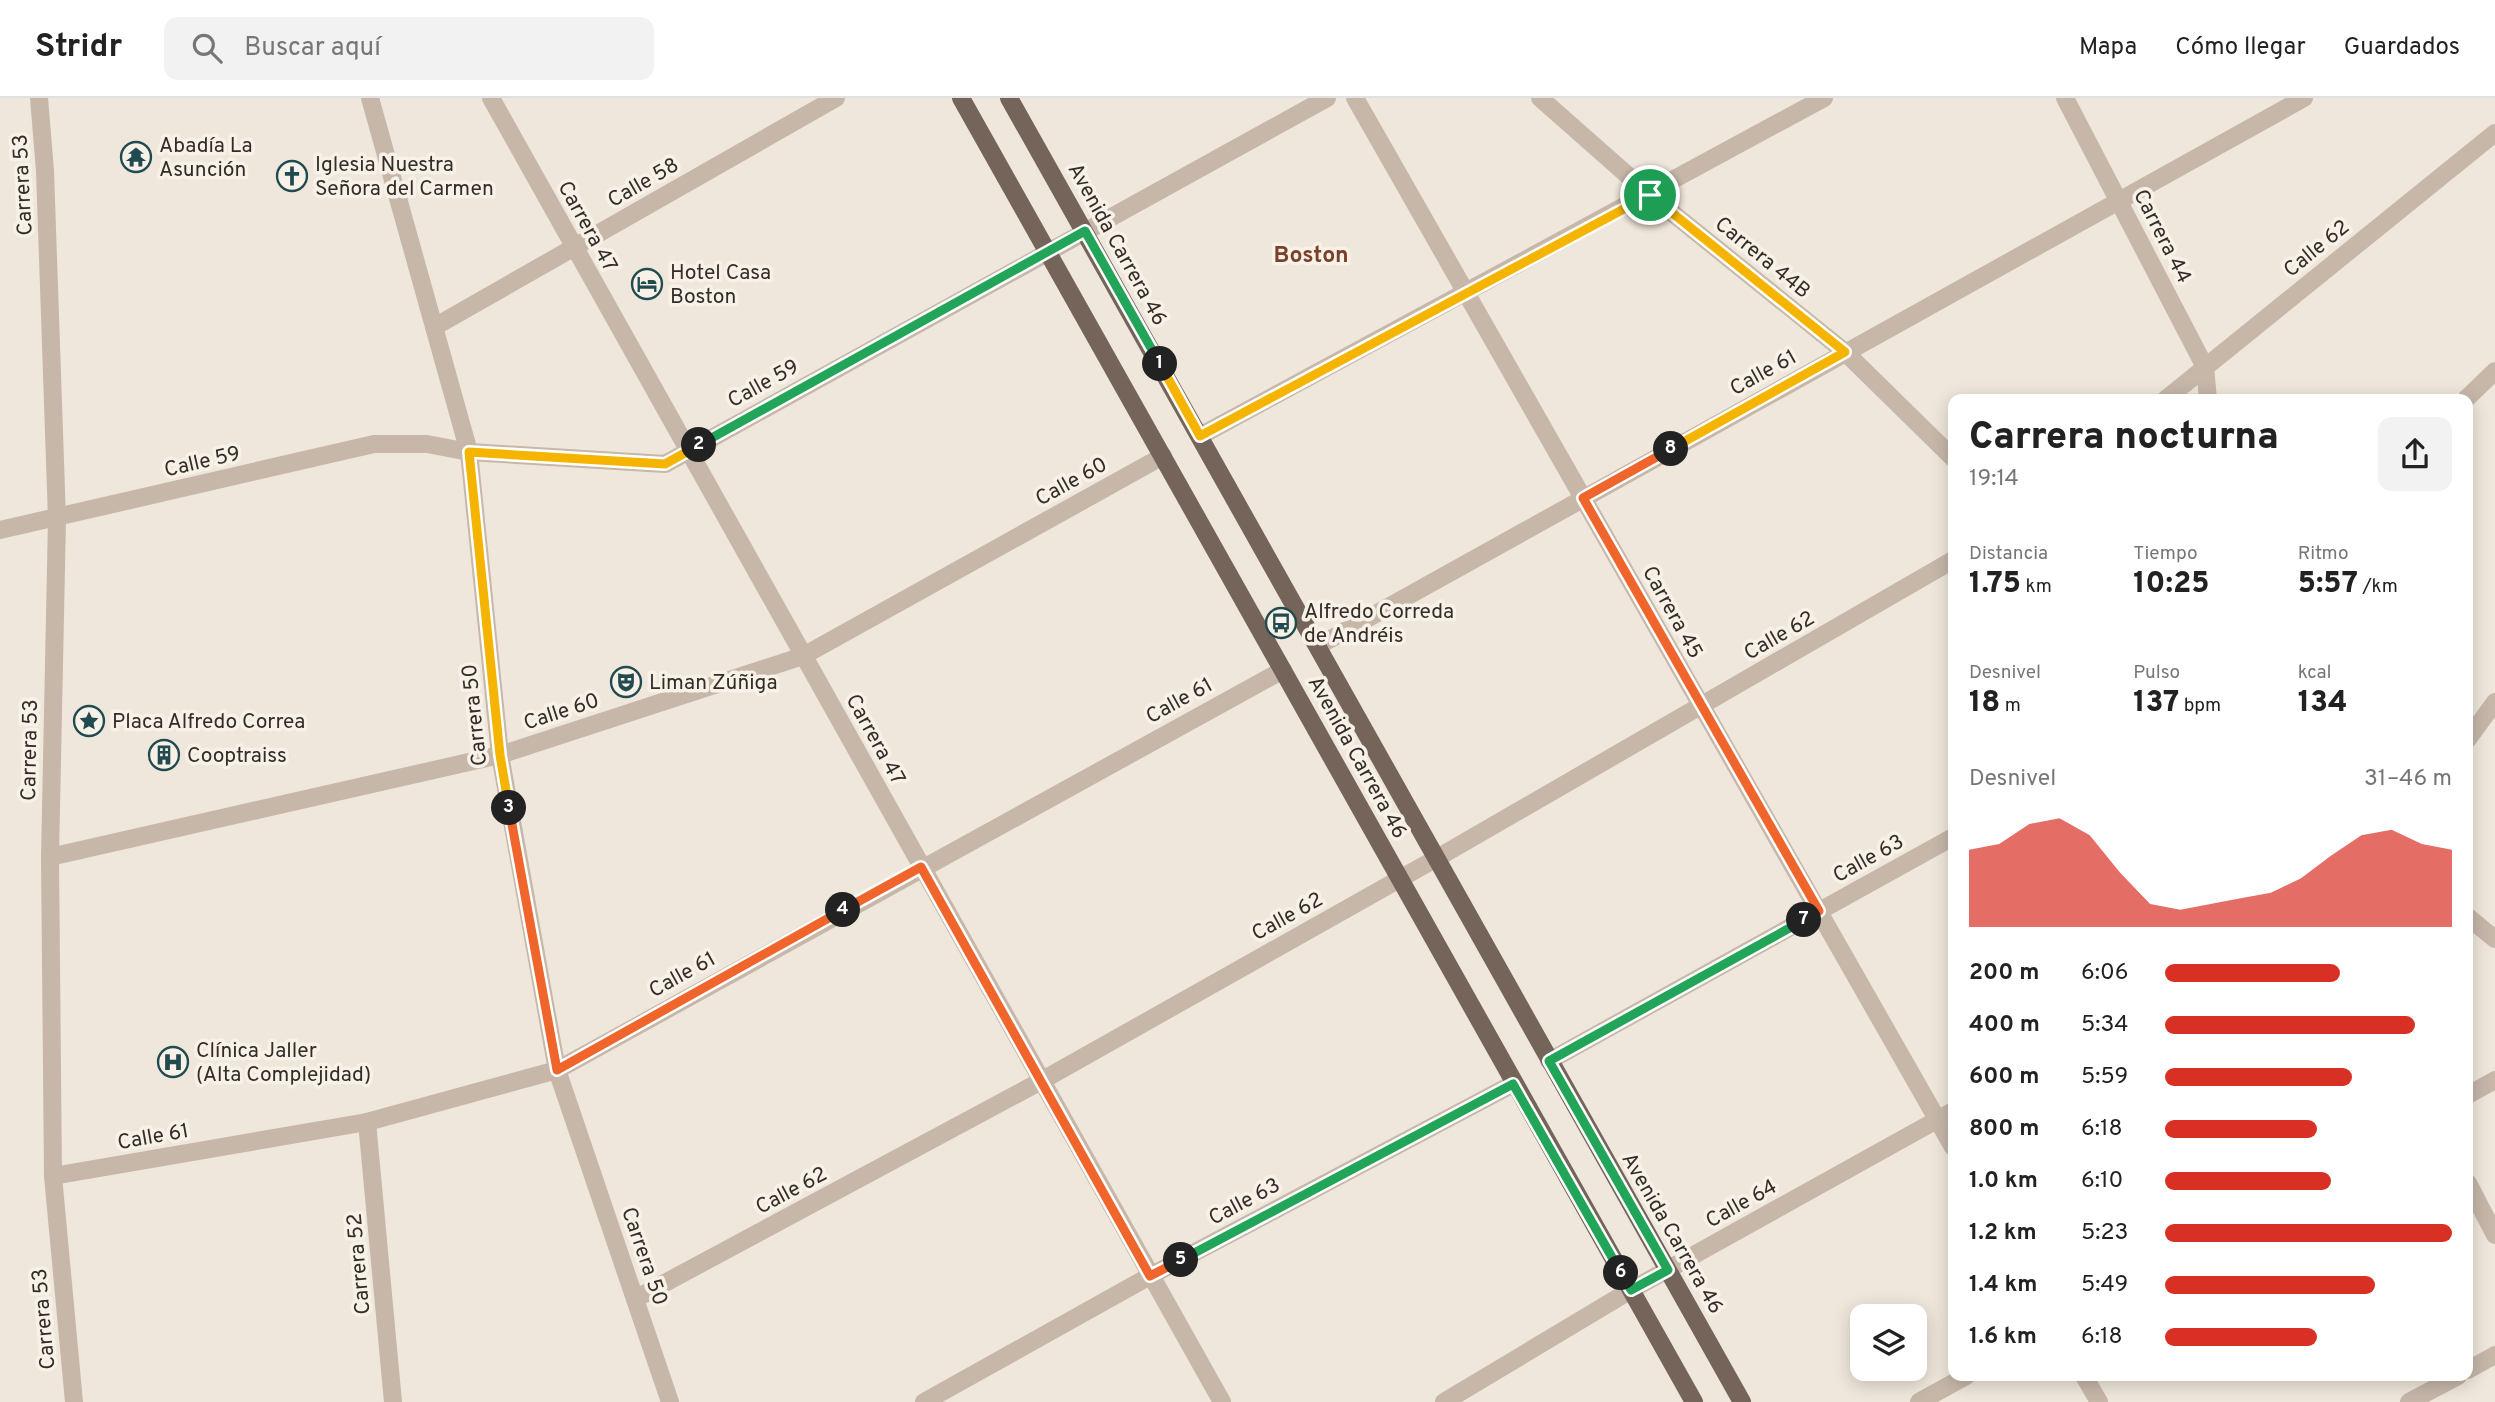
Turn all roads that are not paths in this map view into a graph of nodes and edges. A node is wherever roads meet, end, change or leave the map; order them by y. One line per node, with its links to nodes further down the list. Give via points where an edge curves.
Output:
1 (39, 98): 33 (street, Carrera 53)
2 (370, 98): 20 (street, Carrera 50)
3 (491, 98): 17 (street, Carrera 47)
4 (836, 98): 17 (street, Calle 58)
5 (961, 98): 18 (main road, Avenida Carrera 46)
6 (1009, 98): 16 (main road, Avenida Carrera 46)
7 (1327, 98): 16 (street, Calle 59)
8 (1355, 98): 19 (street, Carrera 45)
9 (1540, 98): 14 (street, Carrera 44B)
10 (1825, 98): 14 (street)
11 (2066, 98): 15 (street, Carrera 44)
12 (2304, 98): 15 (street, Calle 61)
13 (2495, 133): 22 (street, Calle 62)
14 (1650, 195): 19 (street); 21 (street, Carrera 44B)
15 (2119, 200): 21 (street, Calle 61); 22 (street, Carrera 44)
16 (1085, 231): 18 (street, Calle 59); 27 (main road, Avenida Carrera 46)
17 (574, 247): 20 (street, Calle 58); 28 (street, Carrera 47)
18 (1048, 251): 28 (street, Calle 59); 31 (main road, Avenida Carrera 46)
19 (1466, 293): 27 (street); 32 (street, Carrera 45)
20 (436, 327): 29 (street, Carrera 50)
21 (1845, 352): 30 (street, Carrera 44B); 32 (street, Calle 61)
22 (2205, 367): 24 (street, Calle 62); 25 (street, Carrera 44)
23 (2495, 371): 26 (street)
24 (2172, 394)
25 (2208, 394)
26 (2471, 394)
27 (1200, 436): 36 (main road, Avenida Carrera 46)
28 (688, 451): 29 (street, Calle 59, via 665,464); 37 (street, Carrera 47)
29 (469, 452): 33 (street, Calle 59, via 427,444 374,444); 42 (street, Carrera 50)
30 (1948, 453)
31 (1163, 456): 37 (street, Calle 60); 38 (main road, Avenida Carrera 46)
32 (1583, 498): 36 (street, Calle 61); 40 (street, Carrera 45)
33 (57, 519): 34 (street, Calle 59); 44 (street, Carrera 53)
34 (0, 530)
35 (1948, 563): 40 (street, Calle 62)
36 (1318, 646): 45 (main road, Avenida Carrera 46)
37 (803, 656): 42 (street, Calle 60); 46 (street, Carrera 47)
38 (1283, 670): 46 (street, Calle 61); 47 (main road, Avenida Carrera 46)
39 (2495, 702): 41 (street)
40 (1700, 708): 45 (street, Calle 62); 48 (street, Carrera 45)
41 (2473, 732)
42 (500, 755): 44 (street, Calle 60); 52 (street, Carrera 50)
43 (1948, 840): 48 (street, Calle 63)
44 (50, 857): 59 (street, Carrera 53)
45 (1437, 858): 47 (street, Calle 62); 51 (main road, Avenida Carrera 46)
46 (921, 867): 52 (street, Calle 61); 54 (street, Carrera 47)
47 (1399, 878): 54 (street, Calle 62); 55 (main road, Avenida Carrera 46)
48 (1819, 911): 51 (street, Calle 63); 57 (street, Carrera 45)
49 (2473, 921): 50 (street)
50 (2495, 939)
51 (1549, 1061): 62 (main road, Avenida Carrera 46)
52 (557, 1070): 58 (street, Calle 61); 65 (street, Carrera 50)
53 (2495, 1080): 56 (street)
54 (1041, 1081): 63 (street, Carrera 47); 65 (street, Calle 62)
55 (1513, 1084): 63 (street, Calle 63); 64 (main road, Avenida Carrera 46)
56 (2473, 1092)
57 (1945, 1115): 62 (street, Calle 64)
58 (367, 1122): 59 (street, Calle 61); 72 (street, Carrera 52)
59 (53, 1176): 71 (street, Carrera 53)
60 (2473, 1193): 61 (street)
61 (2495, 1235)
62 (1668, 1270): 64 (street, Calle 64); 78 (main road, Avenida Carrera 46)
63 (1150, 1276): 74 (street, Calle 63); 75 (street, Carrera 47)
64 (1631, 1290): 76 (street, Calle 64); 77 (main road, Avenida Carrera 46)
65 (635, 1299): 73 (street, Carrera 50)
66 (2495, 1355): 67 (street)
67 (2473, 1367)
68 (1957, 1381): 79 (street)
69 (2087, 1381): 80 (street)
70 (2449, 1381): 81 (street)
71 (74, 1402)
72 (393, 1402)
73 (670, 1402)
74 (924, 1402)
75 (1222, 1402)
76 (1444, 1402)
77 (1695, 1402)
78 (1742, 1402)
79 (1919, 1402)
80 (2099, 1402)
81 (2409, 1402)

